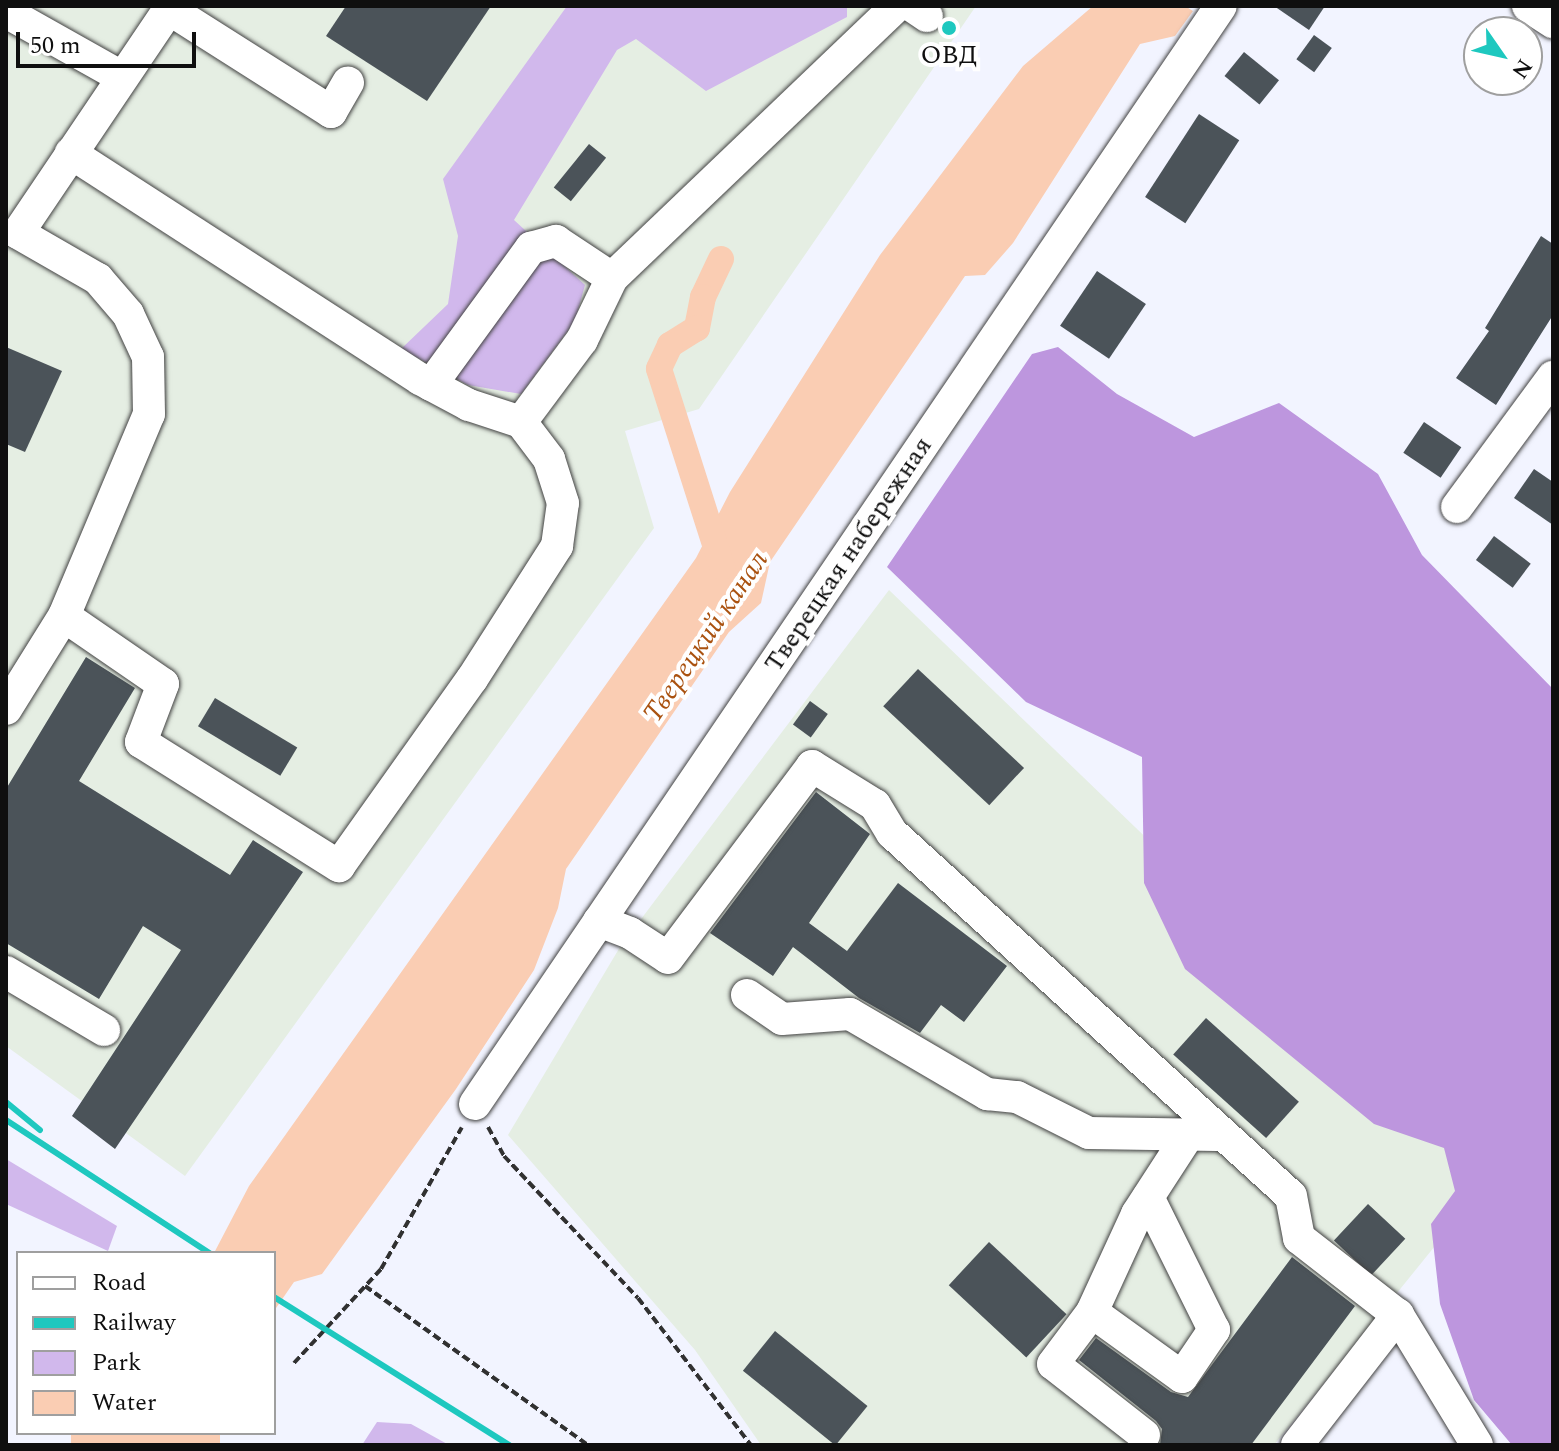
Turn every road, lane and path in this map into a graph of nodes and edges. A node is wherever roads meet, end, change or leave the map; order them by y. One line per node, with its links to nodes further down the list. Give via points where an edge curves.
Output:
1 (1221, 6): 18 (street, Тверецкая набережная)
2 (1528, 6): 6 (street)
3 (170, 7): 7 (street); 8 (street, via 331,112)
4 (912, 9): 11 (street)
5 (6, 12): 7 (street)
6 (1553, 22)
7 (122, 77): 9 (street)
8 (348, 83)
9 (71, 153): 10 (street); 13 (street)
10 (12, 238): 16 (street, via 98,279 128,314 148,357 149,414)
11 (612, 278): 13 (street, via 556,241 531,248); 14 (street, via 582,340)
12 (1553, 377): 15 (street)
13 (431, 385): 14 (street, via 469,405)
14 (521, 422): 16 (street, via 549,459 563,503 557,546 472,679 339,866 141,742 163,684)
15 (1457, 507)
16 (64, 616): 17 (street)
17 (6, 709)
18 (599, 921): 22 (street, Тверецкая набережная); 24 (street, via 630,933 668,958 812,766 875,805 892,833)
19 (6, 972): 21 (street)
20 (747, 995): 23 (street, via 782,1019 850,1014 987,1094 1017,1097 1089,1133)
21 (104, 1030)
22 (475, 1104): 26 (path, via 381,1269); 32 (path, via 504,1156 638,1298)
23 (1189, 1134): 24 (street); 25 (street)
24 (1223, 1135): 28 (street, via 1291,1196 1299,1238)
25 (1148, 1197): 27 (street); 27 (street, via 1214,1330 1182,1377)
26 (365, 1286): 29 (path); 31 (path)
27 (1092, 1312): 30 (street, via 1053,1364)
28 (1398, 1315): 33 (street); 34 (street)
29 (294, 1363)
30 (1144, 1435)
31 (588, 1445)
32 (751, 1445)
33 (1297, 1445)
34 (1477, 1445)

